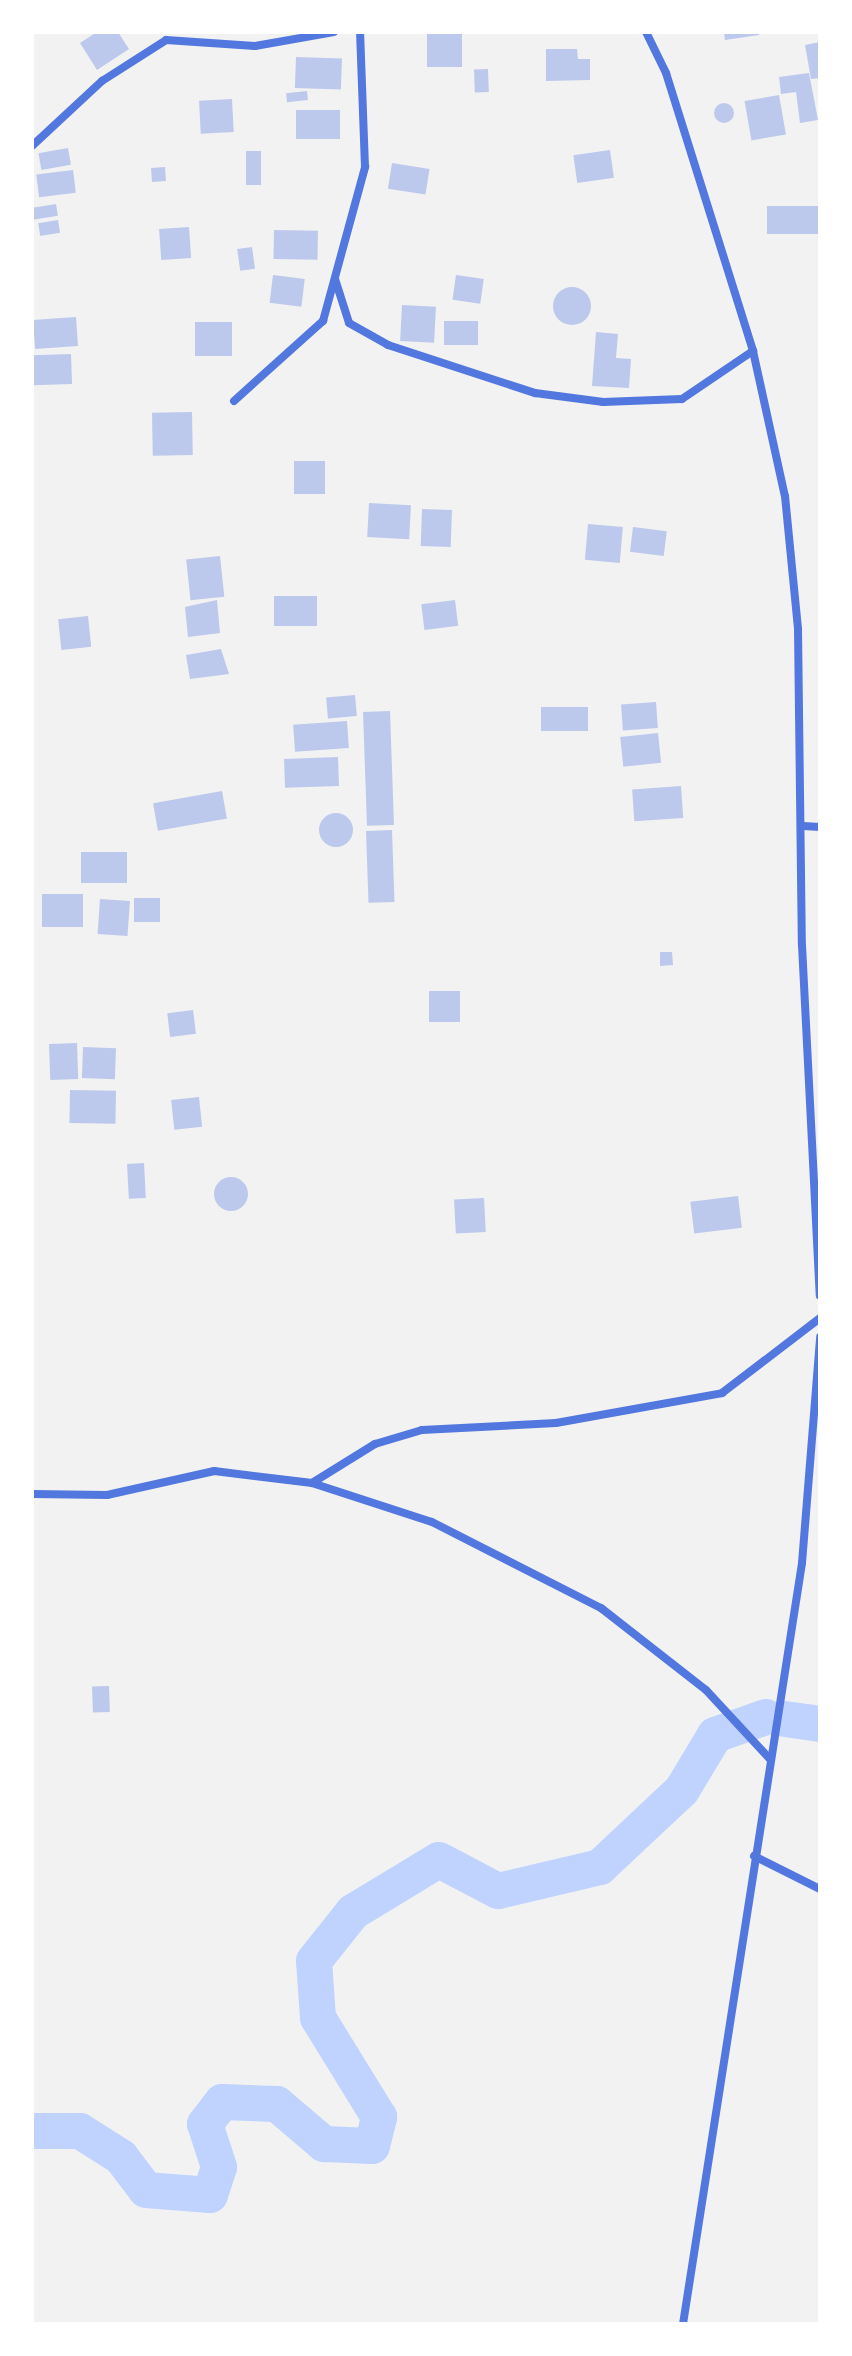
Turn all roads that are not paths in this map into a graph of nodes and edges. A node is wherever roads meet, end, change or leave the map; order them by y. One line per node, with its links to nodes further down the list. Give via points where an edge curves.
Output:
1 (334, 32): 4 (street, via 255,46 166,40 102,81)
2 (360, 32): 5 (street, via 365,167)
3 (646, 32): 6 (street, via 671,87)
4 (32, 146)
5 (335, 279): 6 (street, via 349,323 375,338 535,393 603,402 682,399); 7 (street, via 323,321)
6 (753, 351): 8 (street, via 785,496)
7 (234, 401)
8 (803, 826): 9 (street); 10 (street)
9 (820, 827)
10 (817, 1150): 11 (street)
11 (820, 1296)
12 (820, 1318): 14 (street, via 722,1393 556,1423 422,1430 375,1444)
13 (820, 1337): 16 (street, via 802,1563)
14 (312, 1483): 15 (street, via 214,1471 107,1495); 16 (street, via 432,1522 601,1608 706,1690)
15 (32, 1494)
16 (770, 1759): 17 (street)
17 (754, 1856): 18 (street); 19 (street)
18 (820, 1889)
19 (683, 2324)

